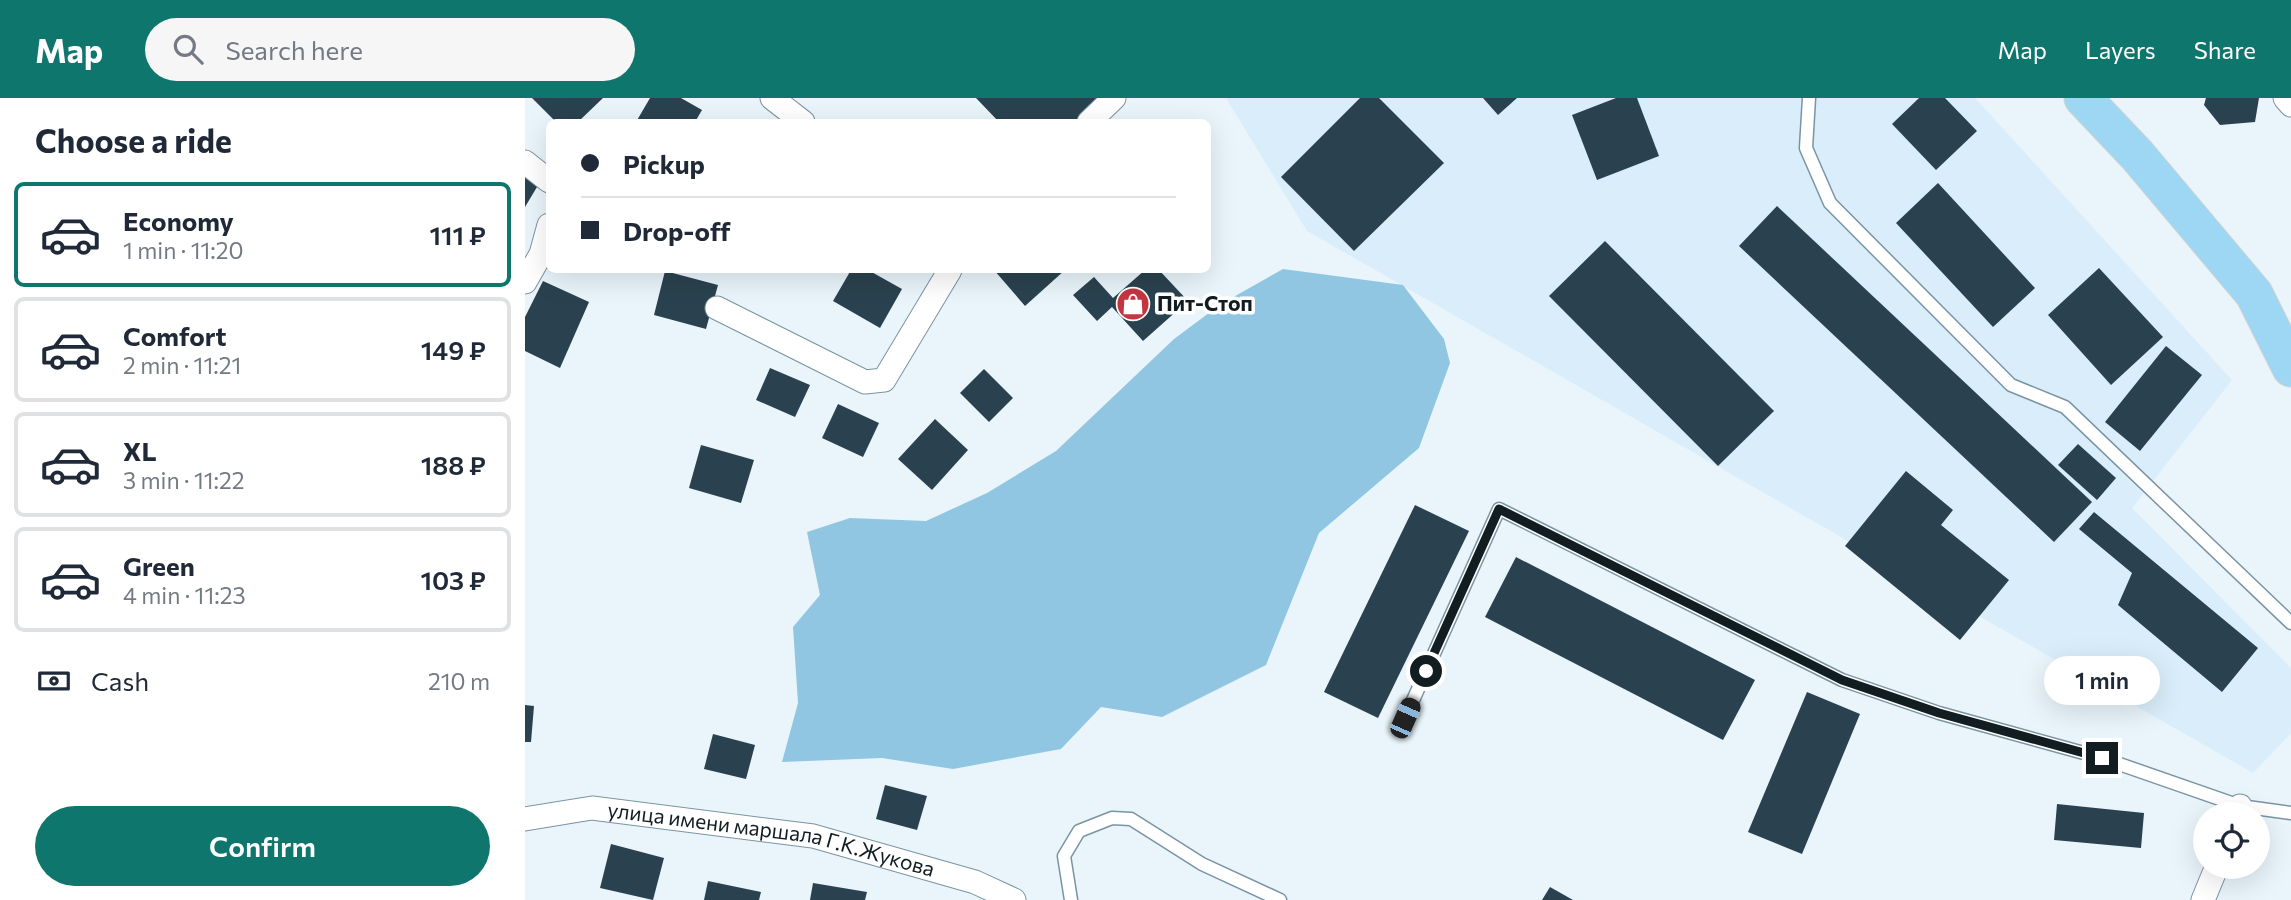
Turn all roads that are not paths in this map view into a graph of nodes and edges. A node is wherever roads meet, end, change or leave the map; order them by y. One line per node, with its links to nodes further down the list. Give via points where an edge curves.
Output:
1 (772, 98): 7 (street)
2 (1114, 98): 8 (street)
3 (1809, 98): 16 (lane, via 1807,148 1830,203 2011,385 2066,407)
4 (2285, 98): 6 (street)
5 (2100, 104): 15 (main road, via 2254,294)
6 (2291, 105)
7 (799, 119)
8 (1092, 119)
9 (525, 162): 10 (street)
10 (546, 179)
11 (546, 236): 13 (street)
12 (948, 273): 14 (street, via 884,380 865,382)
13 (525, 282)
14 (717, 308)
15 (2291, 368)
16 (2291, 622)
17 (1405, 718): 18 (lane, via 1499,509 1842,680 1939,713 2102,758)
18 (2218, 802)
19 (2270, 812): 20 (lane)
20 (2291, 813)
21 (525, 820): 23 (street, улица имени маршала Г.К.Жукова, via 592,808 813,836 975,882)
22 (2212, 879): 26 (street)
23 (1014, 900)
24 (1070, 900): 25 (lane, via 1064,856 1079,831 1112,818 1131,819 1202,864)
25 (1280, 900)
26 (2203, 900)

